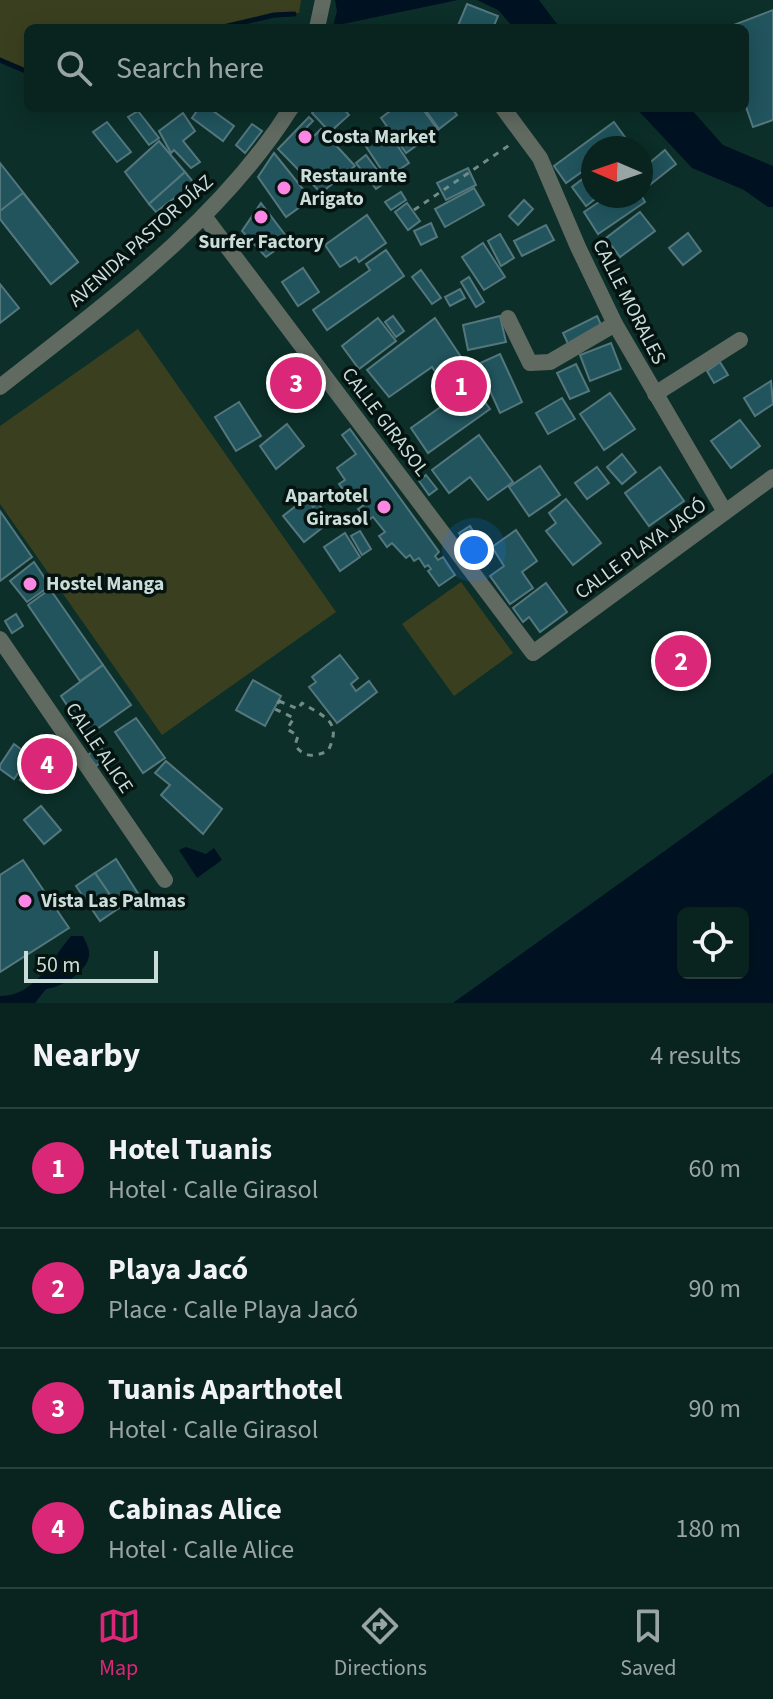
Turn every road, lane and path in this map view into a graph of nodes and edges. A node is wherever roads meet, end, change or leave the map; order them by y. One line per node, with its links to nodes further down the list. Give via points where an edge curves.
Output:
1 (323, 0): 2 (street)
2 (318, 24)
3 (288, 112): 7 (street, AVENIDA PASTOR DÍAZ, via 268,144)
4 (506, 112): 5 (street, CALLE MORALES)
5 (524, 136): 6 (path); 9 (street, CALLE MORALES, via 540,158)
6 (414, 210)
7 (204, 216): 11 (street, AVENIDA PASTOR DÍAZ, via 114,297); 16 (street, CALLE GIRASOL)
8 (508, 318): 9 (street, via 530,363 538,364)
9 (615, 324): 12 (street, CALLE MORALES)
10 (740, 340): 12 (street)
11 (0, 387)
12 (655, 394): 14 (street, CALLE MORALES)
13 (773, 477): 14 (street, CALLE PLAYA JACÓ)
14 (725, 512): 16 (street, CALLE PLAYA JACÓ)
15 (0, 639): 18 (street, CALLE ALICE)
16 (533, 653)
17 (275, 709): 17 (path, via 294,718 287,729 298,736 295,745 301,753 328,751 334,728 329,720 302,703 298,709 279,701)
18 (165, 880)

